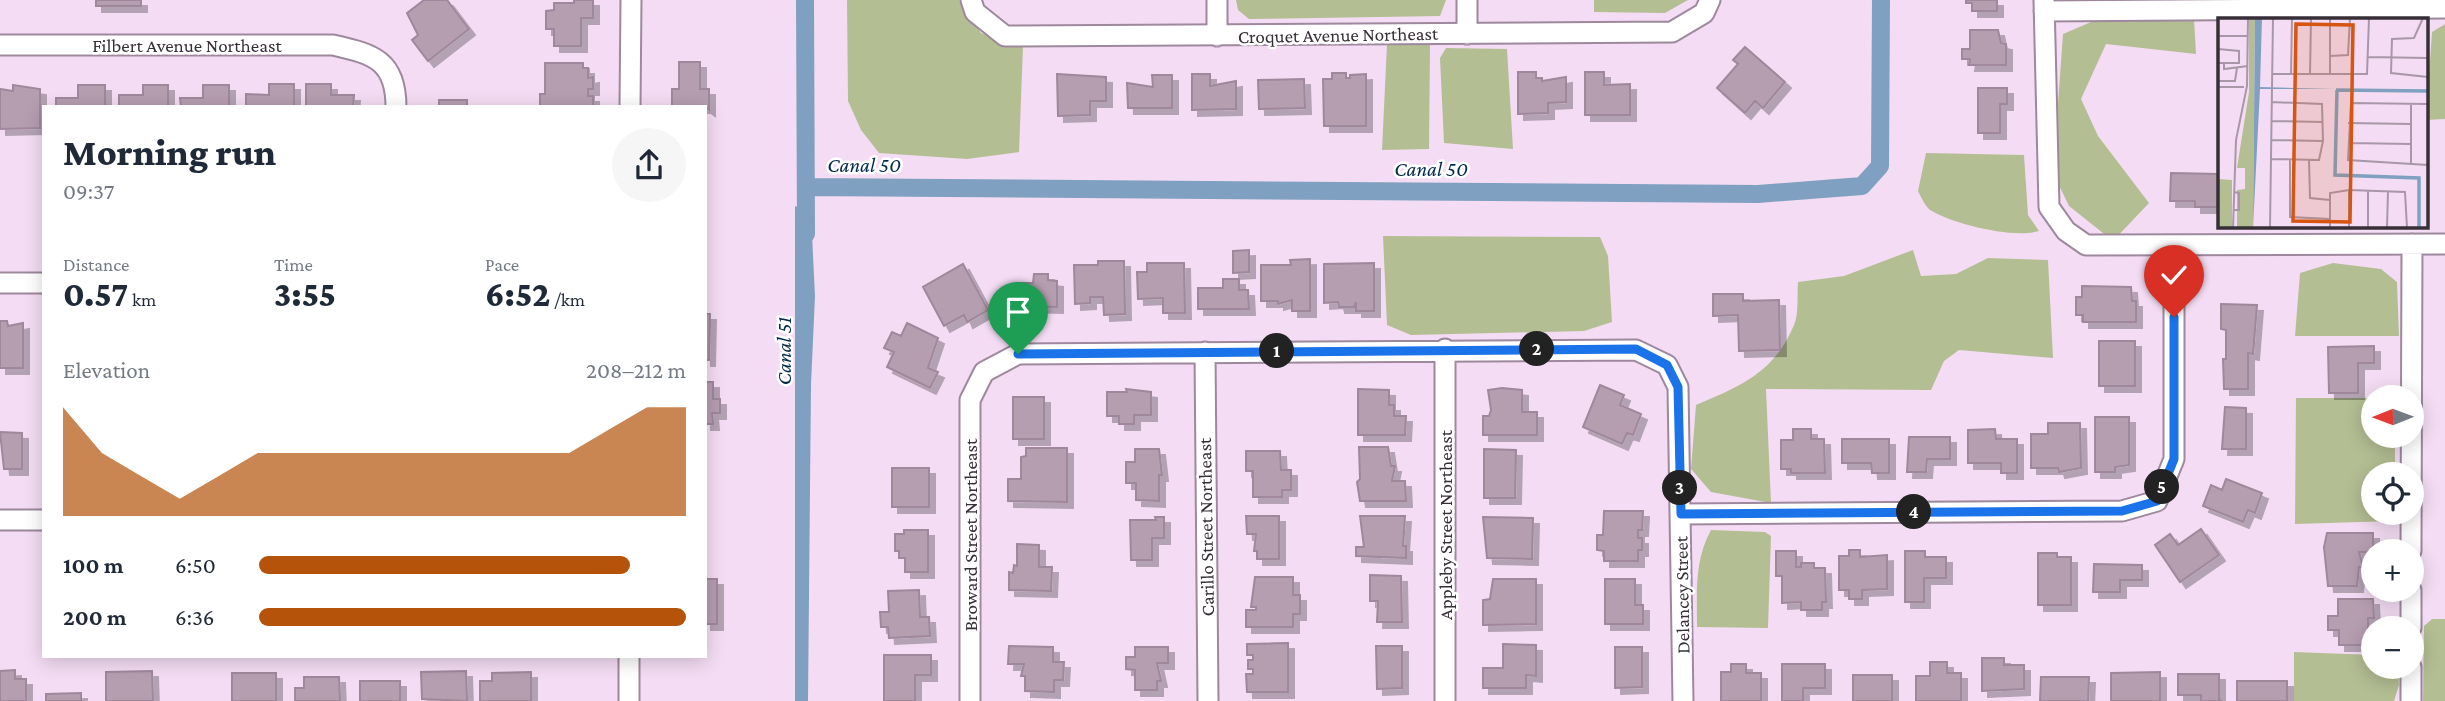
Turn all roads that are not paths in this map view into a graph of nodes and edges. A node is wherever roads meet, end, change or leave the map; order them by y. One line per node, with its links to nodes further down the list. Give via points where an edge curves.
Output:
1 (631, 0): 12 (street)
2 (1217, 0): 9 (street)
3 (1466, 0): 8 (street)
4 (2044, 5): 7 (street); 15 (street, via 2049,206 2066,231 2087,245)
5 (973, 6): 9 (street, Croquet Avenue Northeast, via 1005,36)
6 (1707, 7): 8 (street, Croquet Avenue Northeast, via 1672,32)
7 (2445, 8)
8 (1467, 34): 9 (street, Croquet Avenue Northeast)
9 (1217, 36)
10 (0, 45): 11 (street, Filbert Avenue Northeast, via 333,45 372,54 396,83)
11 (396, 105)
12 (630, 105)
13 (2412, 244): 14 (street); 15 (street); 23 (street)
14 (2445, 244)
15 (2174, 247): 20 (street, via 2174,459 2157,501 2122,511)
16 (0, 283): 17 (street)
17 (42, 283)
18 (1445, 349): 19 (street); 20 (street, Delancey Street, via 1636,349 1667,365 1678,387); 29 (street, Appleby Street Northeast)
19 (1205, 352): 27 (street, Broward Street Northeast, via 1018,354 984,372 970,400); 28 (street, Carillo Street Northeast)
20 (1681, 514): 30 (street, Delancey Street)
21 (0, 520): 22 (street)
22 (42, 520)
23 (2412, 539)
24 (629, 658): 26 (street)
25 (2411, 679): 31 (street)
26 (629, 701)
27 (970, 701)
28 (1208, 701)
29 (1446, 701)
30 (1683, 701)
31 (2411, 701)

